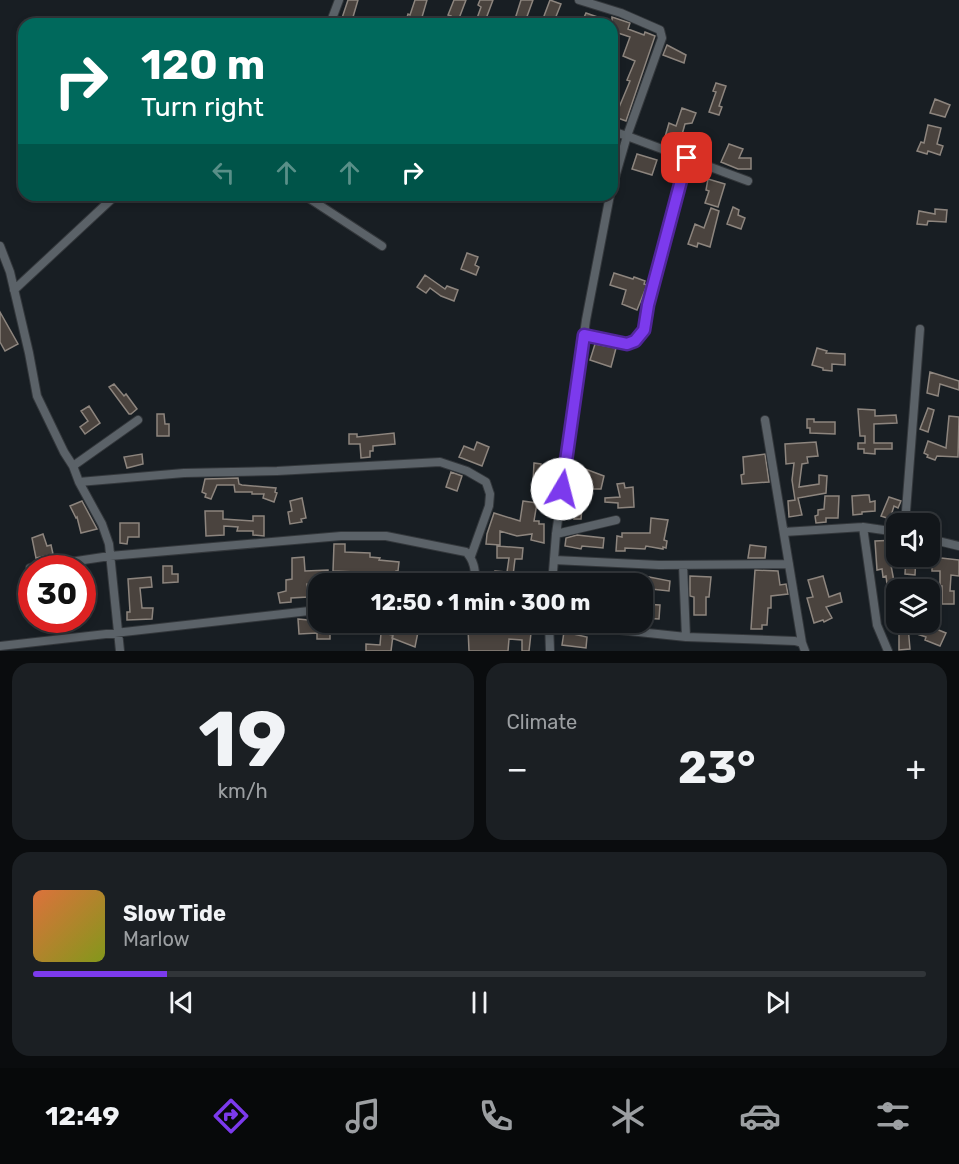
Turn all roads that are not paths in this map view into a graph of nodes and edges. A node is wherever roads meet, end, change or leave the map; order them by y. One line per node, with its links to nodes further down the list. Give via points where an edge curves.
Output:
1 (339, 0): 3 (street)
2 (579, 0): 5 (street, via 660,30 662,38)
3 (332, 18)
4 (618, 133): 5 (street)
5 (627, 136): 6 (street); 7 (street)
6 (687, 158): 8 (street); 16 (street, via 644,330 627,344)
7 (618, 168)
8 (748, 181)
9 (110, 201): 14 (street)
10 (313, 201): 13 (street)
11 (609, 201): 16 (street)
12 (0, 246): 14 (street)
13 (382, 246)
14 (14, 290): 19 (street, via 37,396)
15 (920, 329): 21 (street)
16 (584, 335): 26 (street)
17 (138, 420): 19 (street)
18 (765, 420): 25 (street)
19 (73, 466): 20 (street)
20 (79, 482): 29 (street, via 102,524); 30 (street, via 184,473 440,462 486,482 490,494)
21 (906, 513)
22 (616, 520): 26 (street)
23 (863, 527): 24 (street); 25 (street); 46 (street, via 877,625)
24 (886, 530)
25 (784, 532): 33 (street)
26 (556, 534): 32 (street)
27 (940, 541): 28 (street)
28 (959, 546)
29 (110, 556): 30 (street, via 352,536 386,536); 31 (street); 38 (street)
30 (471, 556): 35 (street)
31 (96, 558)
32 (554, 560): 34 (street); 36 (street)
33 (789, 564): 34 (street); 43 (street)
34 (683, 565): 41 (street)
35 (475, 573)
36 (553, 573)
37 (308, 611): 38 (street)
38 (118, 632): 42 (street); 44 (street)
39 (549, 633): 45 (street)
40 (647, 633): 41 (street)
41 (686, 637): 43 (street, via 795,640)
42 (0, 646)
43 (803, 647)
44 (120, 651)
45 (550, 651)
46 (888, 651)

